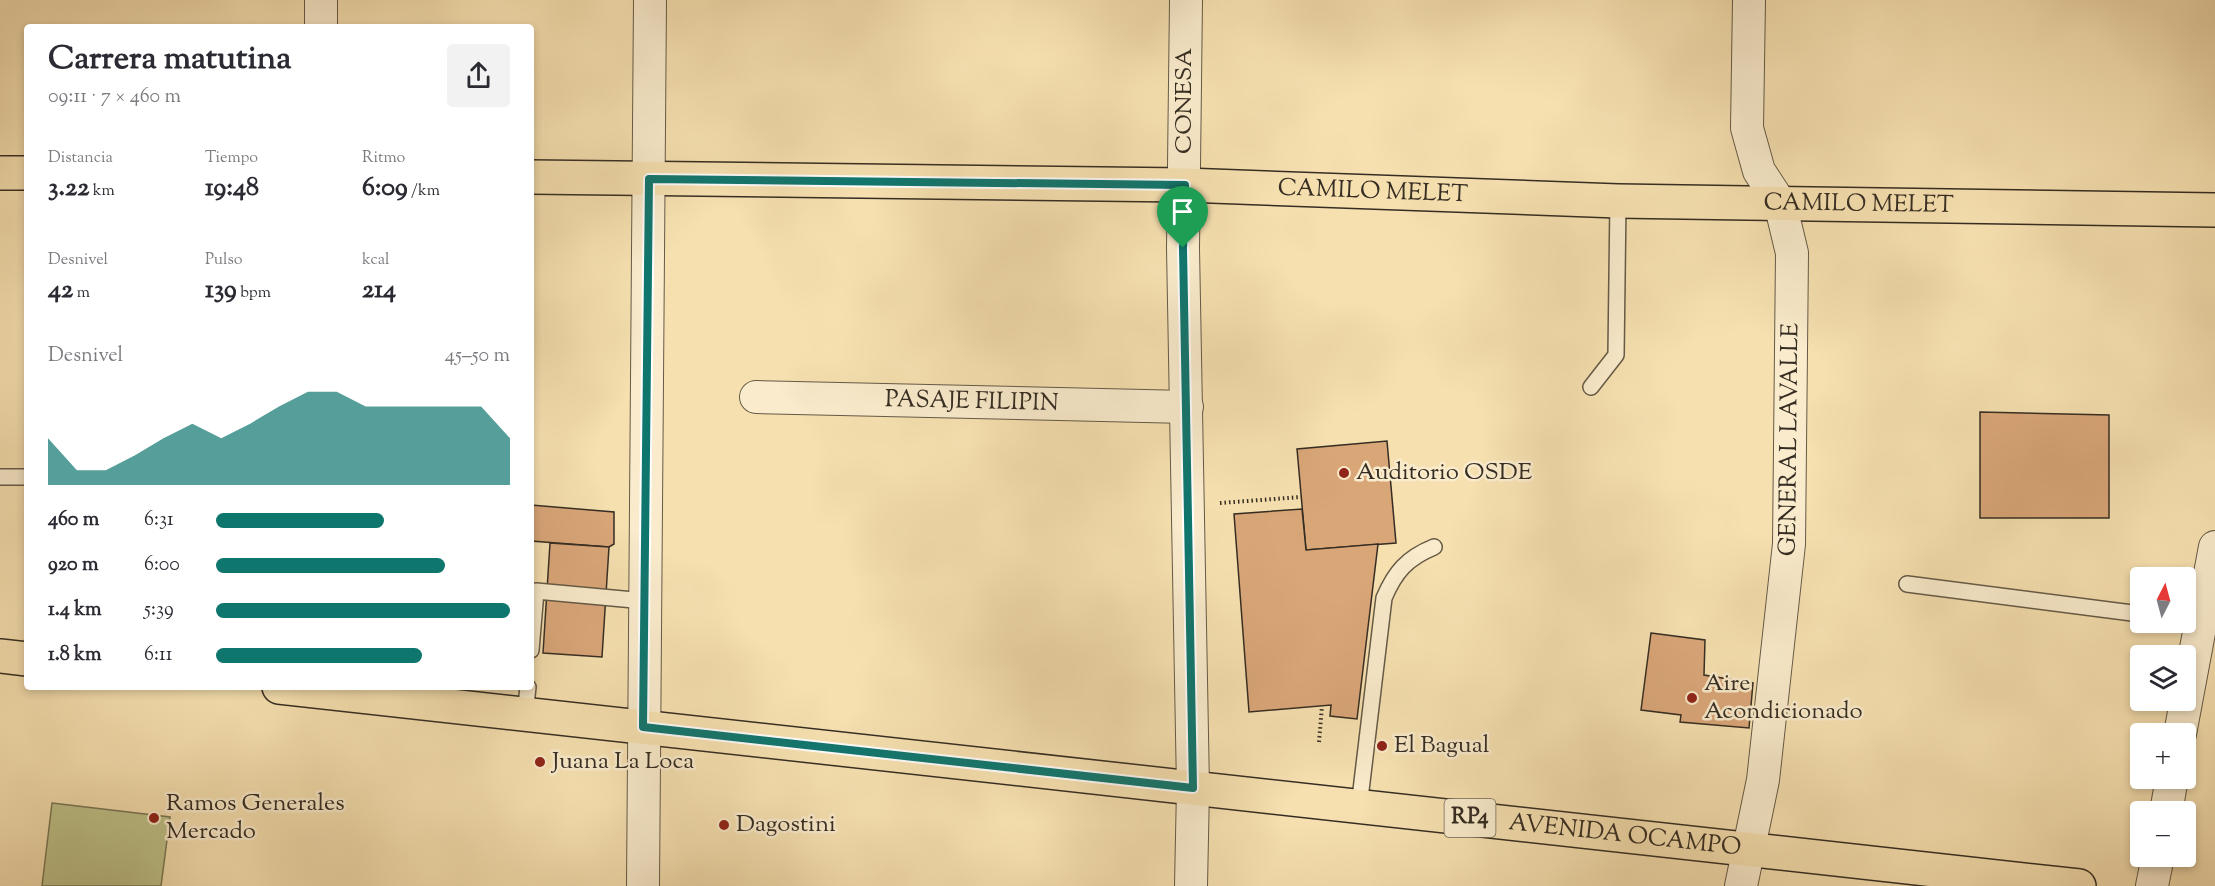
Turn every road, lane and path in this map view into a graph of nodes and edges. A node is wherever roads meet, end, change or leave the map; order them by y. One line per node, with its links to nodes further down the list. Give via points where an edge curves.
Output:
1 (321, 0): 5 (street)
2 (650, 0): 9 (street)
3 (1186, 0): 10 (street, CONESA)
4 (1749, 0): 12 (street, GENERAL LAVALLE, via 1748,129 1759,171)
5 (321, 24)
6 (0, 173): 7 (main road)
7 (24, 173)
8 (534, 177): 9 (main road, CAMILO MELET)
9 (649, 179): 10 (main road, CAMILO MELET); 24 (street)
10 (1185, 185): 11 (main road, CAMILO MELET); 16 (street, CONESA)
11 (1618, 201): 12 (main road, CAMILO MELET); 14 (lane, via 1616,355)
12 (1780, 203): 13 (main road, CAMILO MELET); 39 (street, GENERAL LAVALLE, via 1792,253 1789,544 1763,780)
13 (2215, 210)
14 (1591, 387)
15 (756, 397): 16 (street, PASAJE FILIPIN)
16 (1187, 407): 37 (street, CONESA)
17 (0, 477): 18 (lane)
18 (24, 477)
19 (1300, 497): 20 (path)
20 (1214, 503)
21 (1434, 547): 38 (lane, via 1405,562 1384,598)
22 (2215, 547): 25 (street)
23 (1907, 584): 26 (lane)
24 (645, 602): 27 (lane, via 536,591); 35 (street)
25 (2196, 611)
26 (2130, 613)
27 (534, 615)
28 (2192, 633): 34 (street)
29 (0, 656): 30 (main road)
30 (24, 659)
31 (332, 690): 32 (main road, AVENIDA OCAMPO / RP4)
32 (526, 701): 35 (main road, AVENIDA OCAMPO / RP4)
33 (1322, 706): 36 (path)
34 (2182, 723)
35 (643, 727): 37 (main road, AVENIDA OCAMPO / RP4); 41 (street)
36 (1319, 742)
37 (1193, 788): 38 (main road, AVENIDA OCAMPO / RP4); 42 (street, CONESA)
38 (1359, 807): 39 (main road, AVENIDA OCAMPO / RP4)
39 (1748, 848): 43 (street, GENERAL LAVALLE); 44 (main road, AVENIDA OCAMPO / RP4)
40 (2156, 867): 45 (street)
41 (643, 886)
42 (1191, 886)
43 (1741, 886)
44 (2079, 886)
45 (2152, 886)

